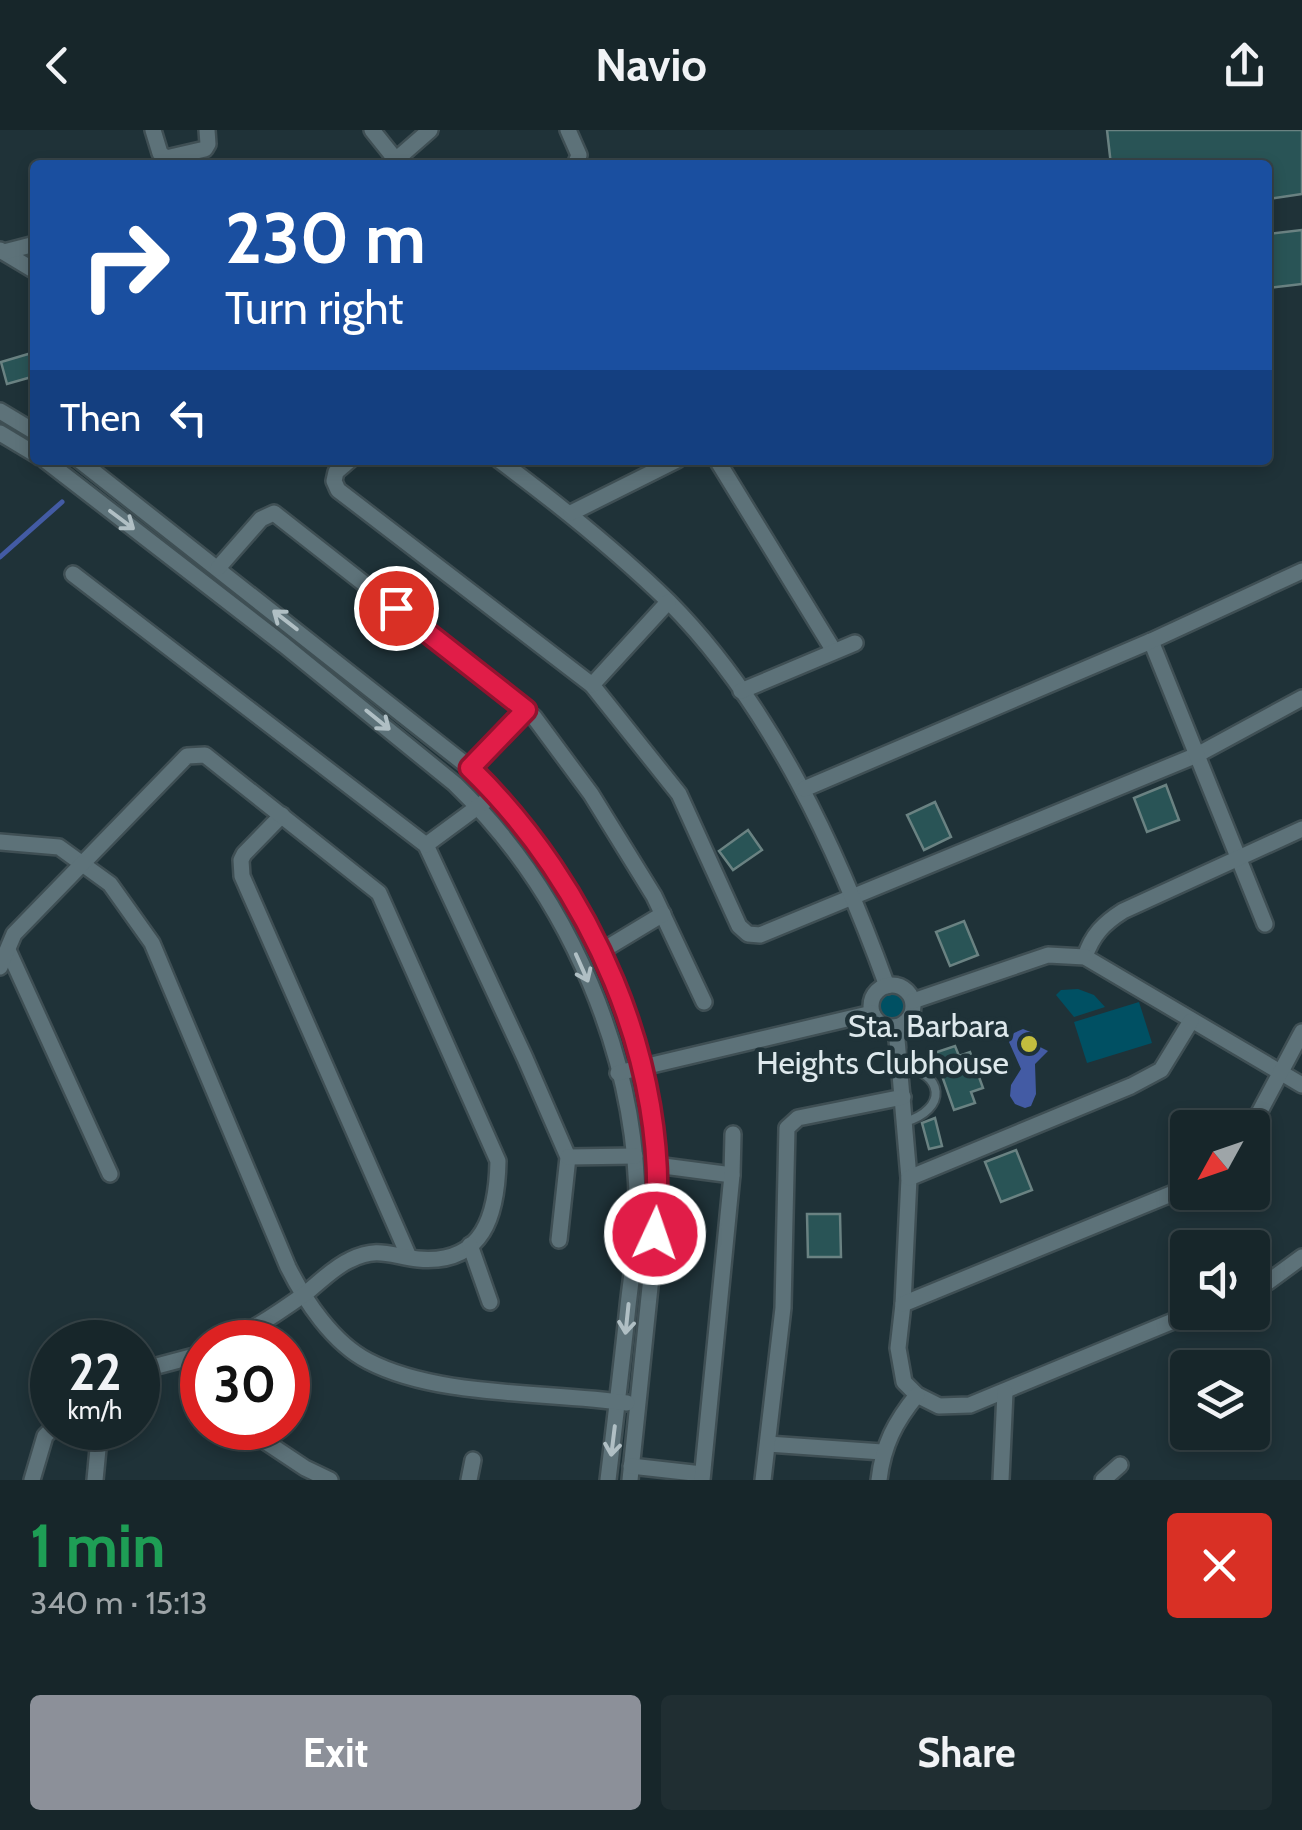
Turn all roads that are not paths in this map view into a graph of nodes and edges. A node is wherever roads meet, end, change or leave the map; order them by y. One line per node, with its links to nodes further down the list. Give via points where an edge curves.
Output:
1 (153, 130): 2 (street, via 166,158 205,149)
2 (206, 130)
3 (372, 130): 6 (street)
4 (430, 130): 7 (street)
5 (568, 130): 8 (street)
6 (392, 160)
7 (395, 160)
8 (577, 160)
9 (30, 245): 10 (street)
10 (2, 251): 11 (street)
11 (30, 268)
12 (0, 411): 13 (street)
13 (30, 429)
14 (0, 433): 15 (street)
15 (30, 451)
16 (58, 465): 38 (street, one-way to 38)
17 (85, 465): 23 (street)
18 (344, 465): 30 (street, via 336,472 338,490)
19 (505, 465): 22 (street)
20 (667, 465): 22 (street)
21 (719, 465): 29 (street)
22 (571, 513): 26 (street)
23 (218, 568): 33 (street, via 261,519 274,514); 35 (street, one-way to 23)
24 (1302, 571): 27 (street)
25 (73, 574): 42 (street)
26 (668, 602): 30 (street); 31 (street)
27 (1151, 641): 34 (street); 36 (street)
28 (855, 643): 29 (street)
29 (834, 652): 31 (street)
30 (592, 685): 45 (street, via 678,794 748,934)
31 (741, 691): 36 (street)
32 (1302, 698): 34 (street)
33 (526, 710): 35 (street); 46 (street, via 591,794)
34 (1197, 755): 43 (street); 45 (street)
35 (470, 768): 37 (street)
36 (804, 789): 45 (street)
37 (496, 794): 38 (street); 49 (street, via 552,862)
38 (478, 806): 42 (street); 61 (street, one-way to 61, via 532,872 571,943 605,1020)
39 (282, 815): 44 (street, via 205,755 187,756); 76 (street, via 379,893 498,1161 489,1224); 77 (street, via 244,854 242,876)
40 (1302, 829): 43 (street)
41 (0, 842): 44 (street, via 60,847)
42 (426, 845): 69 (street)
43 (1238, 858): 47 (street); 50 (street, via 1105,922)
44 (83, 863): 48 (street, via 14,934); 80 (street, via 110,884 152,943)
45 (854, 896): 52 (street)
46 (663, 914): 49 (street); 54 (street)
47 (1266, 924)
48 (8, 950): 51 (street); 71 (street)
49 (600, 952): 60 (street)
50 (1085, 957): 53 (street, via 1048,955); 56 (street)
51 (0, 968)
52 (887, 986): 53 (street, via 907,991); 55 (street, via 871,1001)
53 (913, 1001): 57 (street, via 913,1013)
54 (704, 1002)
55 (872, 1013): 57 (street); 60 (street)
56 (1191, 1020): 62 (street); 73 (street, via 1161,1070)
57 (896, 1028): 59 (street)
58 (1302, 1032): 62 (street)
59 (900, 1065): 64 (street); 66 (lane, via 930,1075 936,1092 927,1112)
60 (643, 1066): 61 (street); 70 (street)
61 (618, 1073): 68 (street)
62 (1281, 1073): 63 (street); 65 (street)
63 (1302, 1086)
64 (904, 1097): 66 (street); 89 (street, via 798,1118 786,1128 783,1308)
65 (1261, 1110)
66 (905, 1122): 73 (street)
67 (733, 1134): 72 (street)
68 (635, 1156): 69 (street); 87 (street, one-way to 87, via 637,1224)
69 (568, 1158): 75 (street)
70 (656, 1165): 72 (street); 88 (street)
71 (110, 1174)
72 (732, 1175): 97 (street)
73 (909, 1178): 82 (street)
74 (1170, 1194): 82 (street)
75 (558, 1240)
76 (470, 1245): 77 (street, via 445,1258); 81 (street)
77 (408, 1257): 80 (street, via 386,1250 350,1260)
78 (1302, 1257): 79 (street)
79 (1270, 1281)
80 (302, 1296): 83 (street); 87 (street, via 364,1360 414,1381)
81 (490, 1302)
82 (904, 1304): 86 (street, via 898,1348 904,1382)
83 (263, 1320)
84 (1170, 1323): 85 (street)
85 (1005, 1392): 86 (street, via 940,1406); 105 (street)
86 (917, 1394): 93 (street)
87 (618, 1401): 88 (street); 102 (street, one-way to 102)
88 (636, 1404): 96 (street)
89 (768, 1444): 93 (street); 103 (street)
90 (41, 1450): 98 (street)
91 (98, 1450): 99 (street)
92 (277, 1450): 100 (street)
93 (882, 1452): 104 (street)
94 (473, 1460): 101 (street)
95 (1120, 1465): 106 (street)
96 (631, 1473): 97 (street)
97 (702, 1477)
98 (32, 1480)
99 (95, 1480)
100 (330, 1480)
101 (469, 1480)
102 (608, 1480)
103 (764, 1480)
104 (880, 1480)
105 (1001, 1480)
106 (1103, 1480)

